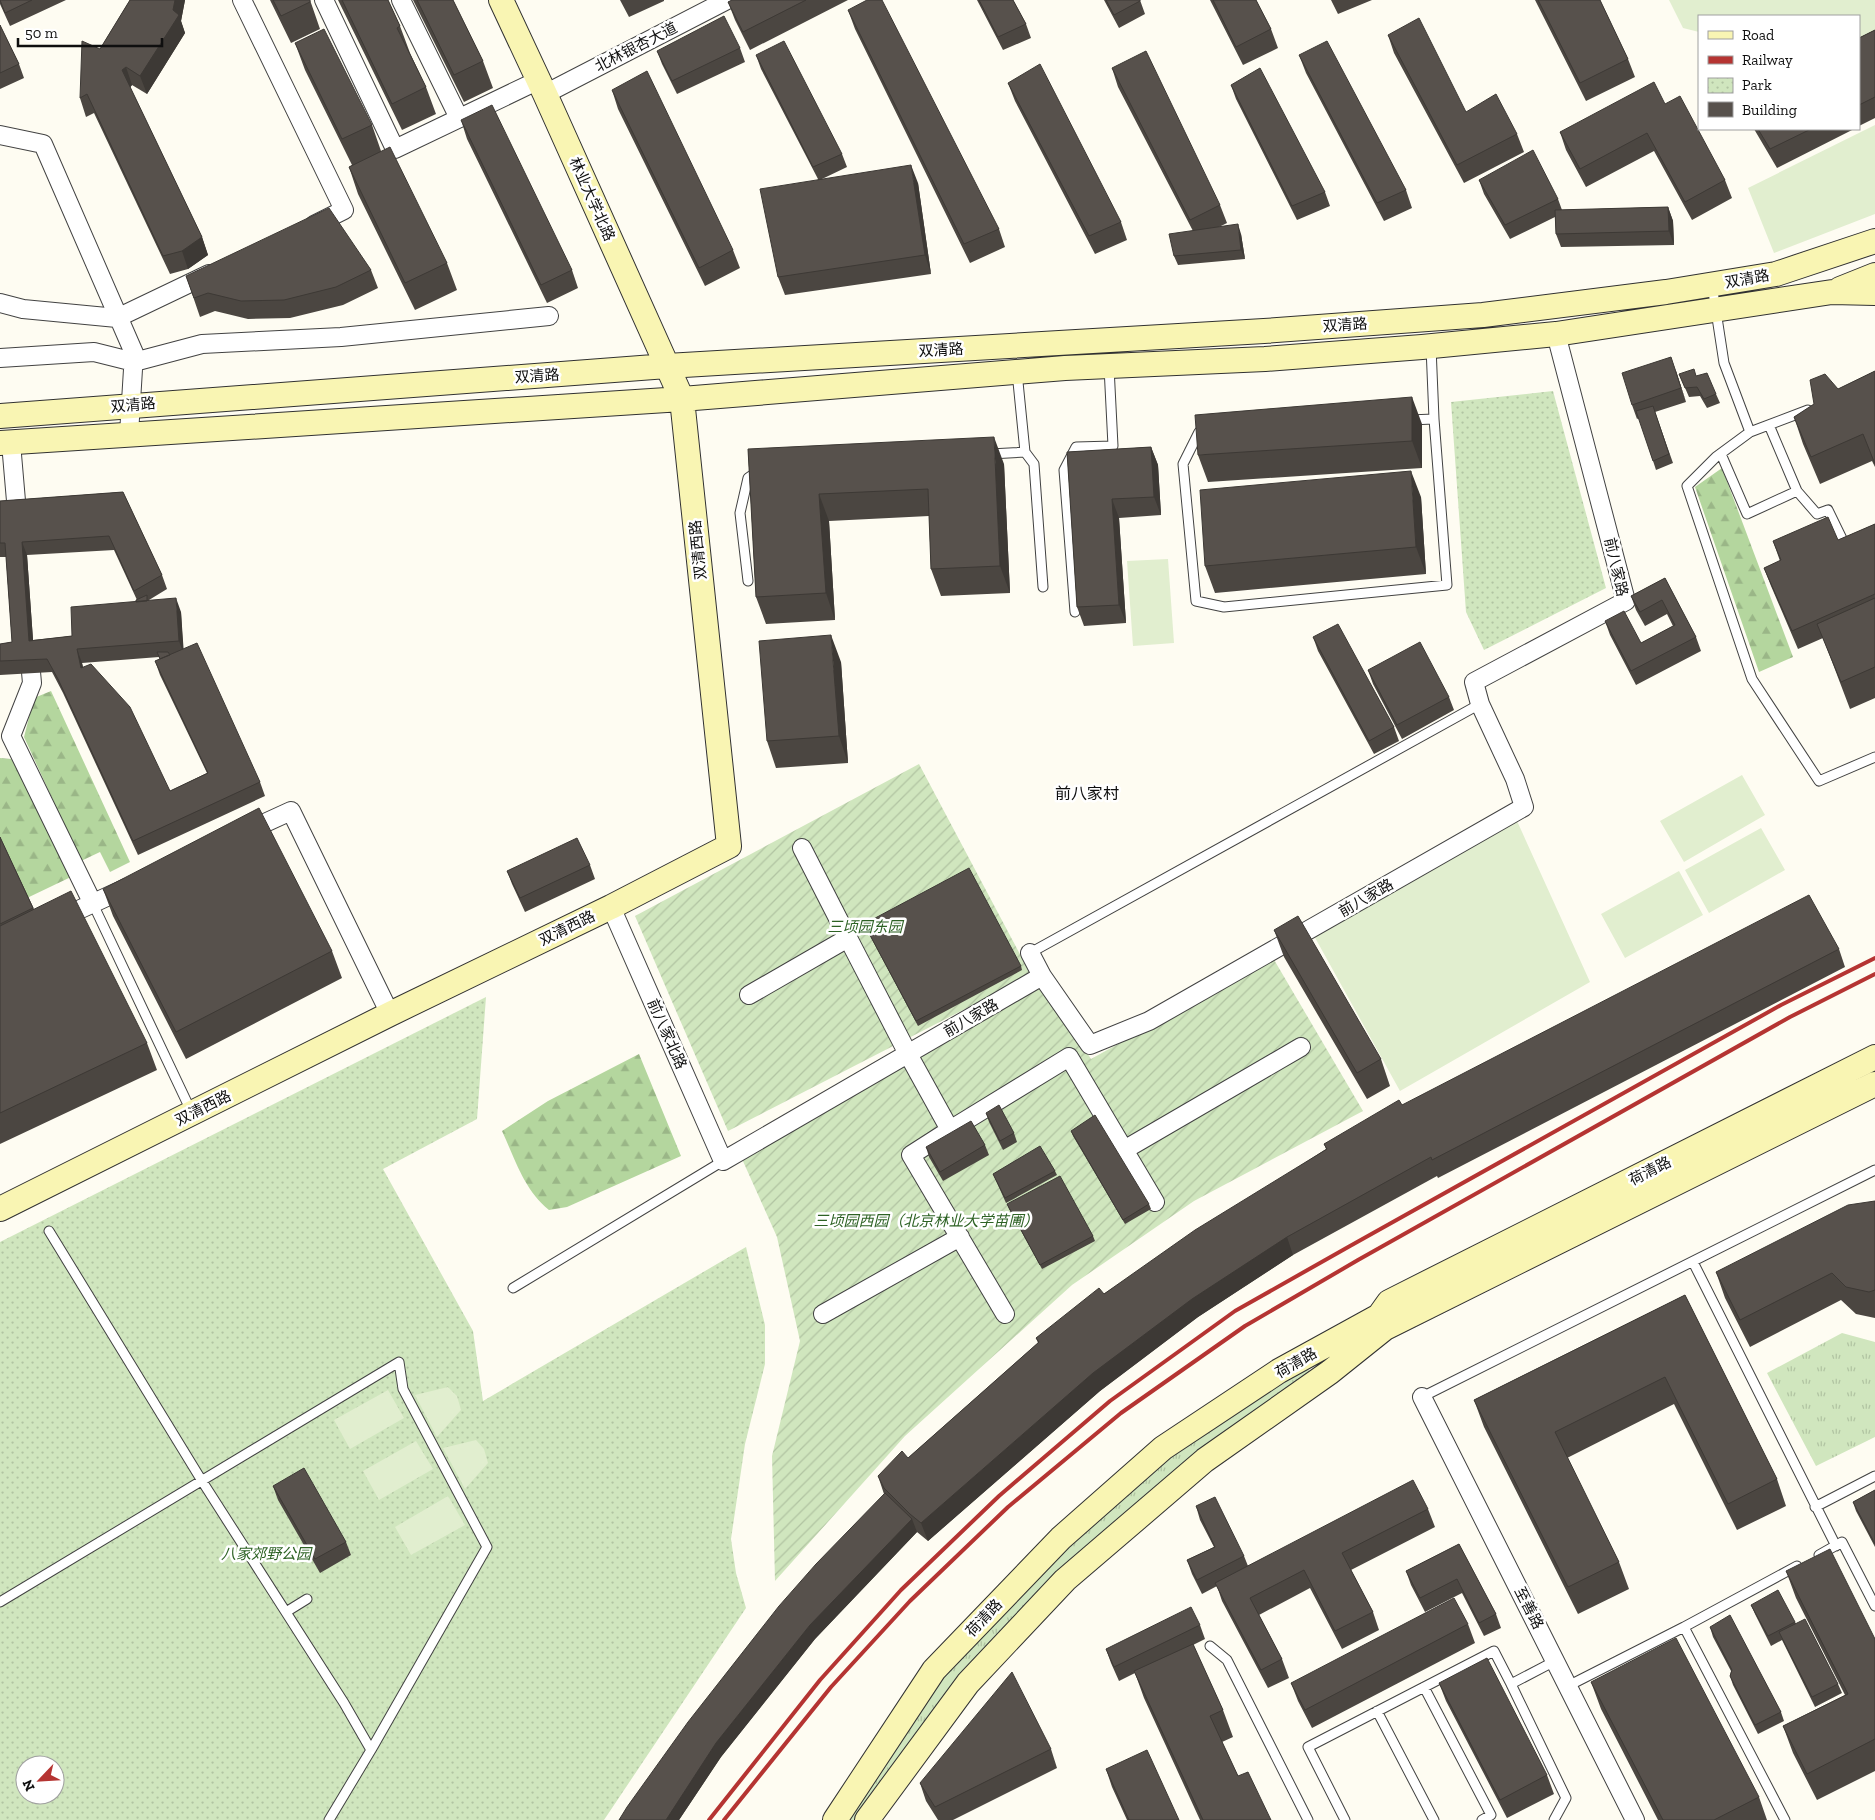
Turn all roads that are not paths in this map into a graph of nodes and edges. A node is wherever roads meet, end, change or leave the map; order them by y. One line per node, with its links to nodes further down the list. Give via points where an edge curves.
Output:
1 (242, 0): 9 (street, via 344,210)
2 (324, 0): 7 (street, 北林银杏大道, via 395,148)
3 (401, 0): 7 (street)
4 (501, 0): 6 (main road, 林业大学北路)
5 (727, 0): 6 (street, 北林银杏大道)
6 (542, 87): 7 (street, 北林银杏大道); 24 (main road, 林业大学北路)
7 (458, 118)
8 (0, 135): 19 (street, via 43,144)
9 (300, 231)
10 (1875, 241): 13 (main road, 双清路, via 1776,274)
11 (222, 268): 19 (street)
12 (1875, 275): 14 (main road, 双清路)
13 (1712, 285): 17 (lane); 24 (main road, 双清路, via 1483,316)
14 (1832, 292): 15 (main road, 双清路); 17 (main road, 双清路)
15 (1875, 293)
16 (0, 303): 19 (street, via 23,309)
17 (1716, 310): 20 (main road, 双清路); 35 (lane, via 1724,362)
18 (549, 316): 23 (street, via 341,337 202,344)
19 (117, 318): 23 (street, via 134,353)
20 (1556, 334): 21 (main road, 双清路); 49 (street, 前八家路, via 1626,601 1474,682)
21 (1431, 346): 25 (main road, 双清路, via 1265,359); 31 (lane)
22 (0, 358): 23 (street, via 94,352)
23 (134, 362): 28 (street)
24 (667, 366): 27 (main road, 林业大学北路); 28 (main road, 双清路)
25 (1109, 366): 26 (main road, 双清路); 47 (lane, via 1113,446 1076,447 1064,470)
26 (1017, 372): 27 (main road, 双清路); 38 (lane)
27 (682, 398): 36 (main road, 双清路); 56 (main road, 双清西路, via 730,846)
28 (131, 405): 30 (main road, 双清路); 36 (street)
29 (1814, 407): 33 (lane)
30 (0, 416)
31 (1434, 419): 32 (lane); 34 (lane, via 1447,585 1224,607 1196,601 1183,464 1199,432)
32 (1404, 421)
33 (1768, 425): 35 (lane); 42 (lane)
34 (1218, 431)
35 (1750, 432): 39 (lane)
36 (129, 434): 37 (main road, 双清路)
37 (6, 443): 43 (street)
38 (1025, 452): 40 (lane); 46 (lane, via 1034,464)
39 (1721, 454): 42 (lane, via 1747,514); 51 (lane, via 1686,486 1752,679 1819,781)
40 (976, 455)
41 (763, 468): 45 (lane, via 748,478 740,513)
42 (1797, 491): 44 (lane, via 1817,514 1828,510)
43 (20, 539)
44 (1846, 547)
45 (748, 581)
46 (1043, 587)
47 (1075, 612)
48 (28, 633): 50 (street, via 32,683)
49 (1480, 704): 59 (lane); 60 (street, 前八家路, via 1515,779 1524,807 1149,1022 1090,1046)
50 (5, 739): 55 (street)
51 (1875, 757)
52 (228, 840): 62 (street, via 291,811)
53 (802, 848): 58 (street)
54 (138, 882): 55 (street)
55 (93, 904): 57 (street); 67 (lane)
56 (611, 907): 62 (main road, 双清西路); 70 (street, 前八家北路)
57 (42, 927)
58 (848, 938): 61 (street); 64 (street)
59 (1030, 953): 60 (street)
60 (1042, 976): 64 (street, 前八家路)
61 (749, 995)
62 (390, 1014): 67 (main road, 双清西路)
63 (1301, 1047): 69 (street)
64 (908, 1054): 68 (street); 70 (street, 前八家路)
65 (1875, 1057): 98 (main road, 荷清路, via 1390,1302 1379,1316 1279,1371 1163,1448 1054,1544 934,1670)
66 (1875, 1084): 99 (main road, 荷清路, via 1385,1328 1330,1372 1205,1460 1065,1580 968,1683)
67 (192, 1113): 73 (main road, 双清西路)
68 (950, 1130): 69 (street, via 1069,1057); 75 (street, via 911,1155)
69 (1124, 1150): 72 (street)
70 (723, 1161): 77 (lane)
71 (1875, 1170): 76 (lane)
72 (1155, 1202)
73 (0, 1209)
74 (49, 1231): 82 (lane)
75 (960, 1237): 78 (street); 79 (street)
76 (1693, 1262): 80 (lane); 83 (lane)
77 (513, 1288)
78 (823, 1314)
79 (1005, 1314)
80 (1422, 1397): 91 (street, 至善路)
81 (1875, 1476): 83 (lane)
82 (202, 1481): 86 (lane); 88 (lane); 96 (lane, via 399,1362 403,1389 487,1548)
83 (1815, 1507): 84 (lane)
84 (1836, 1546): 87 (lane, via 1842,1542); 89 (lane)
85 (307, 1599): 88 (lane)
86 (0, 1602)
87 (1875, 1606)
88 (286, 1612): 96 (lane)
89 (1684, 1627): 93 (lane); 106 (lane)
90 (1210, 1646): 100 (lane, via 1227,1660)
91 (1555, 1662): 92 (lane); 93 (street, 至善路)
92 (1511, 1684): 94 (lane, via 1494,1651); 104 (lane, via 1566,1798)
93 (1568, 1686): 105 (street, 至善路)
94 (1424, 1687): 95 (lane); 103 (lane, via 1491,1815)
95 (1377, 1711): 101 (lane, via 1308,1747); 102 (lane)
96 (371, 1750): 97 (lane)
97 (330, 1820)
98 (835, 1820)
99 (867, 1820)
100 (1308, 1820)
101 (1345, 1820)
102 (1434, 1820)
103 (1482, 1820)
104 (1554, 1820)
105 (1635, 1820)
106 (1785, 1820)

